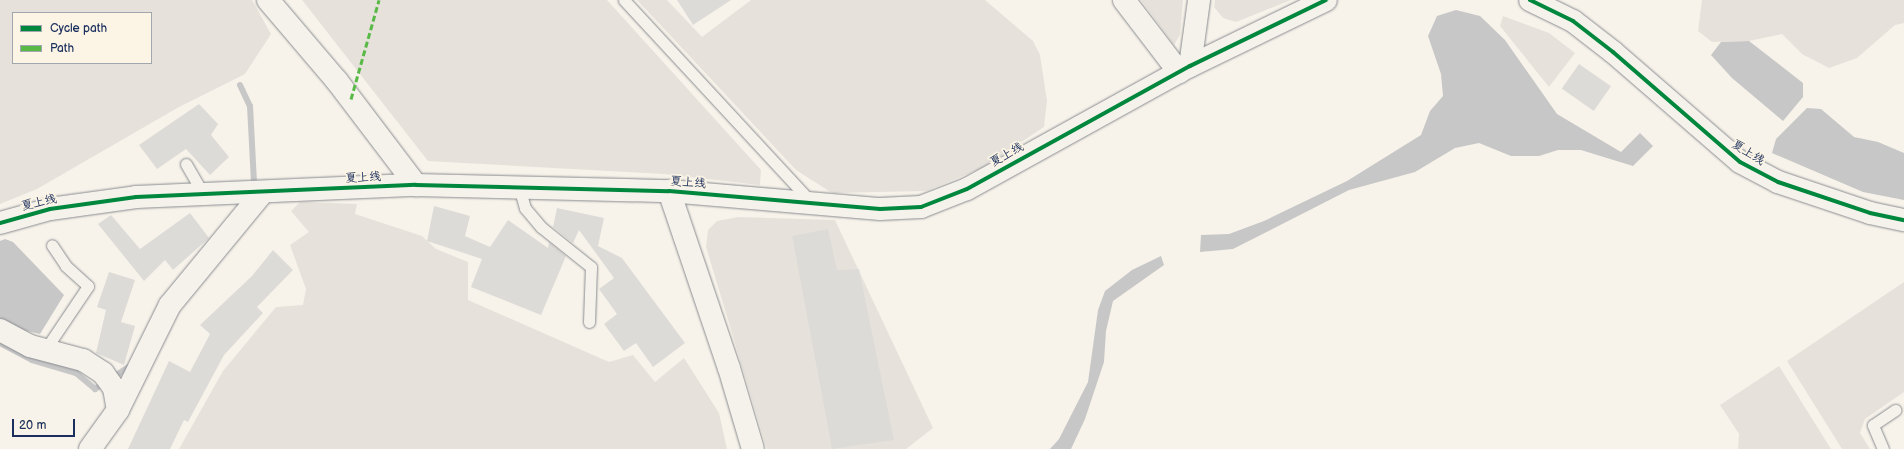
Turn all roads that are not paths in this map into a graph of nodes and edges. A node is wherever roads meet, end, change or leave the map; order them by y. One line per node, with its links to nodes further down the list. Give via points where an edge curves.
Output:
1 (268, 0): 9 (street, via 337,81)
2 (624, 0): 14 (lane)
3 (1124, 0): 7 (street)
4 (1199, 0): 7 (street)
5 (1326, 0): 7 (street, 夏上线)
6 (1530, 0): 15 (street, 夏上线, via 1573,21 1613,52 1740,162 1778,182 1870,213)
7 (1184, 69): 14 (street, 夏上线, via 967,189 920,207 880,209)
8 (186, 164): 12 (lane)
9 (416, 185): 10 (street, 夏上线); 13 (street, 夏上线)
10 (519, 187): 11 (street, 夏上线); 18 (lane, via 525,208 541,227 591,267)
11 (669, 191): 14 (street, 夏上线); 24 (street, via 729,368)
12 (202, 192): 13 (street, 夏上线); 16 (street, 夏上线, via 50,209)
13 (263, 192): 21 (street, via 170,305)
14 (813, 204)
15 (1904, 220)
16 (0, 223)
17 (52, 245): 20 (lane, via 66,266 88,286)
18 (589, 322)
19 (0, 330): 20 (street, via 30,346)
20 (45, 350): 21 (street, via 83,360 102,373 114,388)
21 (118, 410): 23 (street)
22 (1895, 410): 25 (lane, via 1873,425)
23 (90, 449)
24 (752, 449)
25 (1883, 449)

